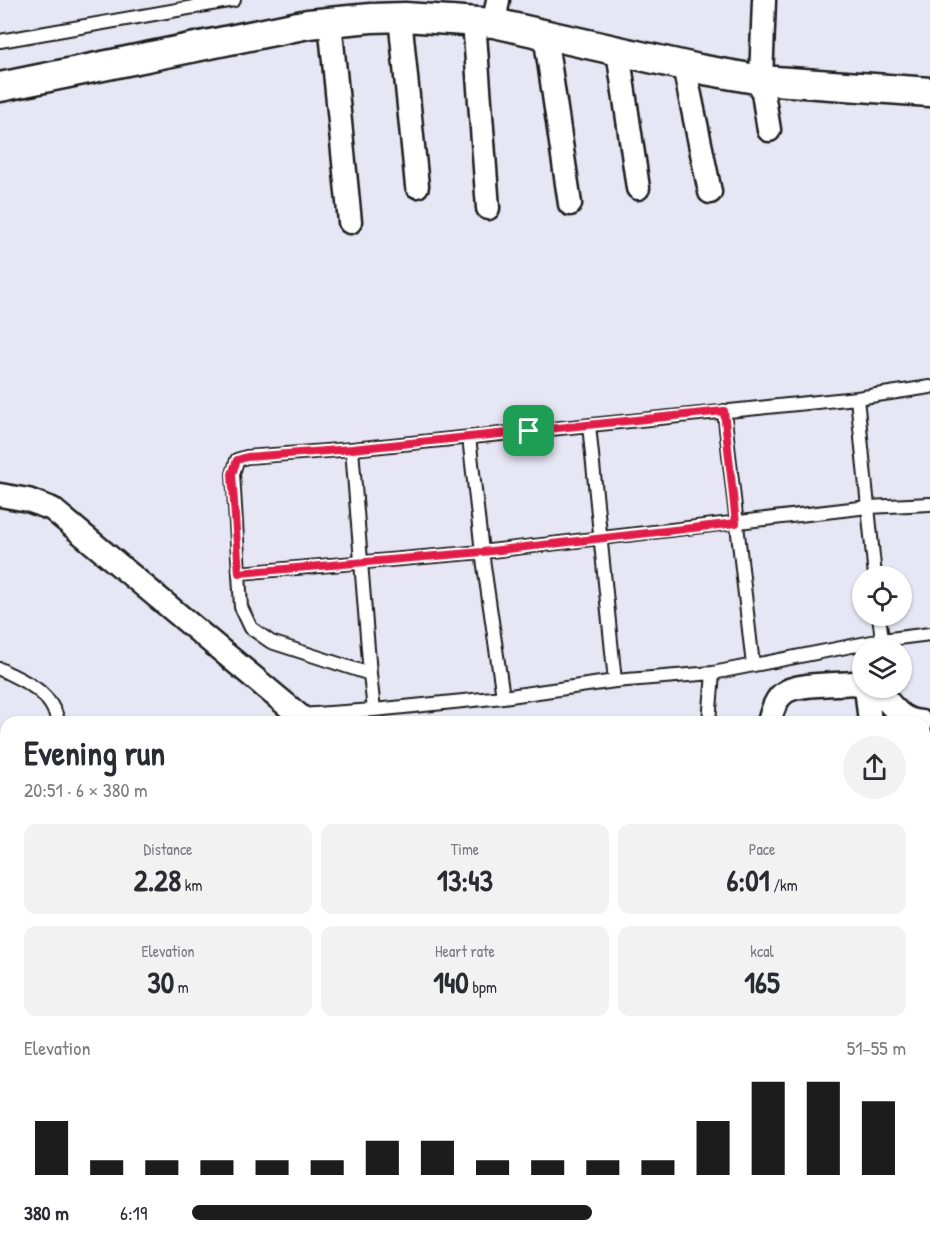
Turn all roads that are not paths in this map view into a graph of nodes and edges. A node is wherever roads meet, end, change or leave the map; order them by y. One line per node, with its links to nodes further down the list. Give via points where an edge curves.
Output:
1 (234, 0): 7 (lane)
2 (764, 0): 10 (street)
3 (489, 15): 4 (street); 6 (street); 18 (street)
4 (399, 17): 5 (street); 14 (street)
5 (330, 22): 11 (street, via 242,36); 19 (street)
6 (545, 34): 8 (street); 17 (street)
7 (0, 41)
8 (618, 51): 9 (street); 15 (street)
9 (684, 66): 10 (street); 16 (street)
10 (760, 80): 12 (street); 13 (street)
11 (0, 87)
12 (930, 92)
13 (769, 130)
14 (417, 186)
15 (638, 188)
16 (710, 192)
17 (570, 204)
18 (488, 207)
19 (350, 222)
20 (930, 387): 21 (lane)
21 (857, 398): 22 (lane); 28 (lane)
22 (724, 411): 23 (lane); 29 (lane)
23 (589, 424): 24 (lane); 30 (lane)
24 (469, 437): 25 (lane); 31 (lane)
25 (352, 449): 32 (lane); 34 (lane, via 237,460 232,474)
26 (0, 495): 49 (street, via 52,509)
27 (930, 504): 28 (lane)
28 (868, 507): 29 (lane); 33 (lane)
29 (736, 523): 30 (lane); 38 (lane)
30 (601, 538): 31 (lane); 42 (lane)
31 (482, 552): 32 (lane); 44 (lane)
32 (361, 562): 34 (lane); 41 (lane)
33 (874, 566)
34 (239, 573): 41 (lane, via 241,607 251,628 271,642)
35 (930, 634): 36 (lane)
36 (898, 638)
37 (852, 646): 38 (lane)
38 (753, 665): 40 (lane)
39 (0, 669): 48 (lane, via 38,688)
40 (713, 673): 42 (lane); 51 (lane)
41 (370, 674): 47 (lane)
42 (615, 681): 44 (lane)
43 (852, 683): 52 (street, via 791,688 776,702)
44 (503, 697): 47 (lane)
45 (867, 698): 53 (street)
46 (885, 698): 54 (street)
47 (374, 710): 50 (lane)
48 (57, 716)
49 (301, 716)
50 (321, 716)
51 (709, 716)
52 (771, 716)
53 (869, 716)
54 (901, 716)

